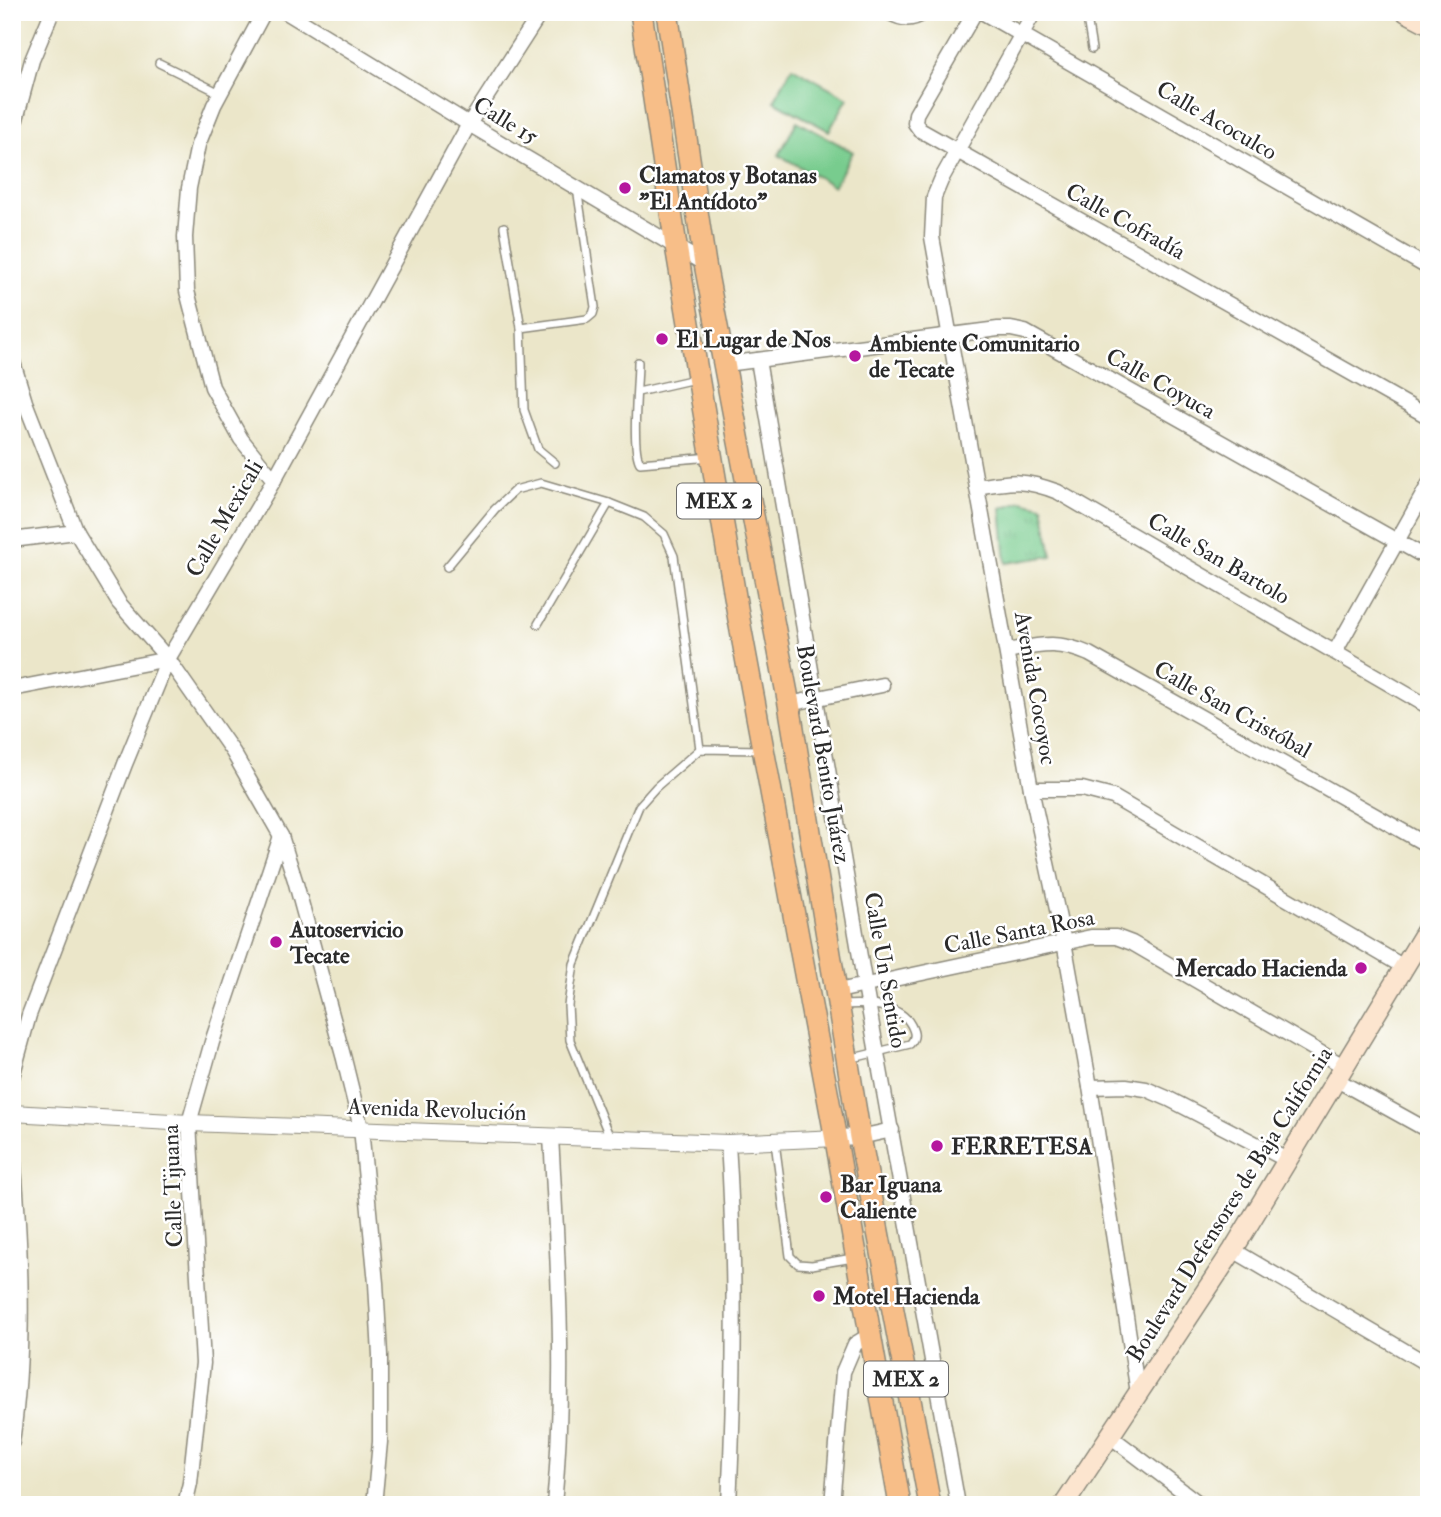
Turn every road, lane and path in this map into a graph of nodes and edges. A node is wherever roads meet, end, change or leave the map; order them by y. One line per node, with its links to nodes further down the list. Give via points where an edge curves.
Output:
1 (52, 12): 20 (street, via 32,60)
2 (264, 12): 18 (street)
3 (286, 12): 19 (street, Calle 15)
4 (541, 12): 19 (street, Calle Mexicali)
5 (641, 12): 24 (main road, MEX 2)
6 (667, 12): 25 (main road, Boulevard Benito Juárez / MEX 2)
7 (888, 12): 8 (street, via 912,20)
8 (925, 12)
9 (975, 12): 21 (street, Calle Cofradía, via 916,114 920,130)
10 (982, 12): 15 (street, Calle Acoculco)
11 (1034, 12): 15 (street, Avenida Cocoyoc)
12 (1086, 12): 16 (lane)
13 (1406, 12): 14 (main road)
14 (1429, 24)
15 (1021, 33): 21 (street, Avenida Cocoyoc); 26 (street, Calle Acoculco)
16 (1092, 49)
17 (159, 63): 18 (lane)
18 (220, 93): 38 (street, via 198,145 189,188 187,291 212,387 241,439)
19 (469, 124): 22 (street, Calle 15); 38 (street, Calle Mexicali)
20 (12, 134)
21 (956, 152): 28 (street, Avenida Cocoyoc, via 934,197 931,217); 35 (street, Calle Cofradía)
22 (577, 187): 24 (street, Calle 15); 27 (lane, via 593,314 587,319)
23 (504, 227): 27 (lane)
24 (676, 246): 25 (street, Calle 15); 33 (main road, MEX 2)
25 (705, 264): 32 (main road, Boulevard Benito Juárez / MEX 2)
26 (1429, 268)
27 (521, 328): 37 (lane, via 524,410 538,449)
28 (948, 336): 30 (street, Calle Coyuca); 40 (street, Avenida Cocoyoc); 44 (street, Calle Coyuca, via 1011,329 1025,332)
29 (12, 359): 42 (street)
30 (758, 360): 32 (street, Calle Coyuca); 53 (street, Calle Un Sentido)
31 (638, 362): 34 (lane)
32 (726, 364): 54 (main road, Boulevard Benito Juárez / MEX 2)
33 (698, 379): 34 (lane); 36 (main road, MEX 2)
34 (638, 392): 36 (lane, via 636,458 640,463)
35 (1429, 417)
36 (712, 457): 57 (main road, MEX 2)
37 (555, 463)
38 (274, 480): 50 (street, Calle Mexicali)
39 (1429, 484): 44 (street)
40 (977, 487): 48 (street, Avenida Cocoyoc); 49 (street, Calle San Bartolo, via 1016,481 1058,492)
41 (609, 503): 46 (lane, via 541,483 515,490); 47 (lane); 56 (lane, via 645,517 664,534 674,556)
42 (76, 532): 43 (street); 50 (street, via 119,603)
43 (12, 540)
44 (1396, 541): 45 (street, Calle Coyuca); 49 (street)
45 (1429, 559)
46 (447, 567)
47 (538, 624)
48 (1007, 651): 58 (street, Avenida Cocoyoc); 60 (street, Calle San Cristóbal, via 1056,644 1089,654)
49 (1335, 652): 55 (street, Calle San Bartolo)
50 (168, 659): 52 (street); 59 (street, via 233,752); 70 (street, Calle Mexicali, via 29,1015)
51 (882, 685): 53 (street)
52 (12, 689)
53 (817, 698): 54 (street); 64 (street, Calle Un Sentido)
54 (789, 704): 65 (main road, Boulevard Benito Juárez / MEX 2)
55 (1429, 707)
56 (700, 749): 57 (lane); 79 (lane, via 639,806 574,964 568,1005 570,1040)
57 (763, 750): 80 (main road, MEX 2)
58 (1031, 789): 62 (street, Avenida Cocoyoc); 63 (street, via 1082,789 1113,797)
59 (281, 836): 73 (street, Calle Tijuana); 74 (street)
60 (1429, 846)
61 (1428, 929): 63 (main road, Boulevard Defensores de Baja California)
62 (1064, 942): 64 (street, Calle Santa Rosa); 69 (street, Calle Santa Rosa, via 1103,935 1132,943); 71 (street, Avenida Cocoyoc)
63 (1404, 967): 69 (main road, Boulevard Defensores de Baja California)
64 (865, 986): 65 (street, Calle Santa Rosa); 66 (street, Calle Un Sentido)
65 (839, 998): 66 (lane); 68 (main road, Boulevard Benito Juárez / MEX 2)
66 (869, 1004): 67 (street, Calle Un Sentido); 67 (lane, via 901,1013 915,1033 910,1044)
67 (877, 1052): 68 (lane); 75 (street, Calle Un Sentido)
68 (848, 1059): 78 (main road, Boulevard Benito Juárez / MEX 2)
69 (1341, 1073): 76 (street, Calle Santa Rosa); 84 (main road, Boulevard Defensores de Baja California)
70 (12, 1077)
71 (1090, 1087): 84 (street, via 1146,1089); 89 (street, Avenida Cocoyoc)
72 (12, 1113): 73 (street, Avenida Revolución)
73 (189, 1123): 74 (street, Avenida Revolución); 92 (street, Calle Tijuana, via 203,1363)
74 (361, 1128): 77 (street, Avenida Revolución); 93 (street, via 380,1355)
75 (892, 1130): 78 (street); 99 (street, Calle Un Sentido)
76 (1429, 1131)
77 (551, 1137): 79 (street, Avenida Revolución); 94 (street, via 561,1385)
78 (860, 1137): 80 (street, Avenida Revolución); 98 (main road, Boulevard Benito Juárez / MEX 2)
79 (610, 1139): 82 (street, Avenida Revolución)
80 (836, 1140): 81 (street, Avenida Revolución); 86 (main road, MEX 2)
81 (775, 1142): 82 (street, Avenida Revolución); 86 (lane, via 790,1256 798,1264 812,1265)
82 (728, 1143): 95 (street, via 734,1394)
83 (12, 1144): 91 (street, via 20,1349)
84 (1287, 1160): 85 (main road, Boulevard Defensores de Baja California)
85 (1233, 1250): 88 (street); 89 (main road, Boulevard Defensores de Baja California)
86 (857, 1258): 87 (main road, MEX 2)
87 (870, 1335): 96 (street, via 855,1344 843,1372); 97 (main road, MEX 2)
88 (1429, 1365)
89 (1138, 1393): 90 (main road, Boulevard Defensores de Baja California)
90 (1110, 1436): 100 (main road, Boulevard Defensores de Baja California); 101 (street)
91 (12, 1442)
92 (185, 1505)
93 (374, 1505)
94 (554, 1505)
95 (729, 1505)
96 (832, 1505)
97 (900, 1505)
98 (930, 1505)
99 (958, 1505)
100 (1064, 1505)
101 (1201, 1505)

